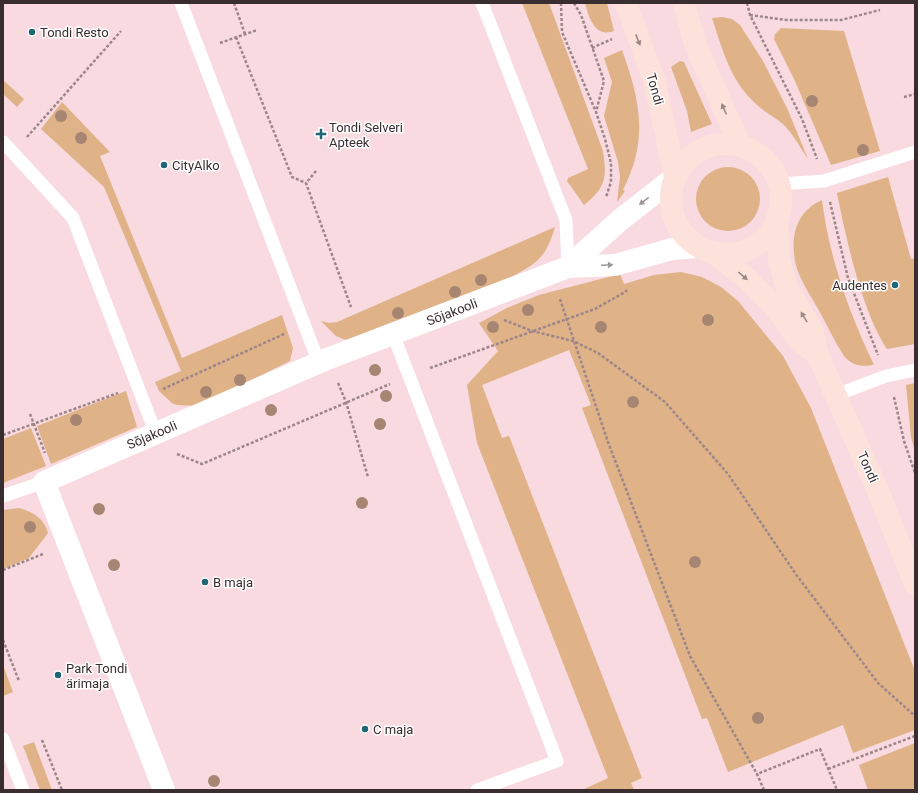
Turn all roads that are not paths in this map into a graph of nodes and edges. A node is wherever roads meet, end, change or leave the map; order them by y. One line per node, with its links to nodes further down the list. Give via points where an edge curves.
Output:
1 (181, 3): 15 (lane)
2 (482, 3): 12 (lane, via 566,220)
3 (626, 3): 8 (street, Tondi, one-way to 8, via 655,83)
4 (684, 3): 6 (street, one-way to 4, via 695,44)
5 (3, 142): 18 (lane, via 73,218)
6 (740, 145): 8 (street, via 726,143 701,149 686,161); 9 (street, via 757,152 769,163)
7 (915, 152): 9 (lane, via 824,181)
8 (675, 177): 11 (street, via 671,193 672,209 680,229 687,238); 12 (street, Sõjakooli, one-way to 12)
9 (780, 184): 10 (street, via 781,208)
10 (777, 219): 11 (street, via 770,232 748,250 730,254); 14 (street, Tondi, one-way to 10, via 812,331 787,288 779,258)
11 (705, 250): 12 (street, Sõjakooli, one-way to 11, via 615,265 672,249); 14 (street, one-way to 14, via 745,277 775,307 800,342)
12 (560, 270): 13 (street, Sõjakooli)
13 (393, 334): 15 (street, Sõjakooli); 25 (lane, via 557,760)
14 (817, 353): 17 (street, Tondi)
15 (323, 361): 18 (street, Sõjakooli)
16 (915, 370): 17 (lane, via 886,376)
17 (836, 395): 21 (street, Tondi, via 878,490)
18 (156, 434): 19 (street, Sõjakooli)
19 (49, 479): 20 (lane); 24 (street)
20 (3, 496)
21 (915, 584)
22 (3, 739): 23 (lane)
23 (23, 790)
24 (164, 790)
25 (477, 790)

